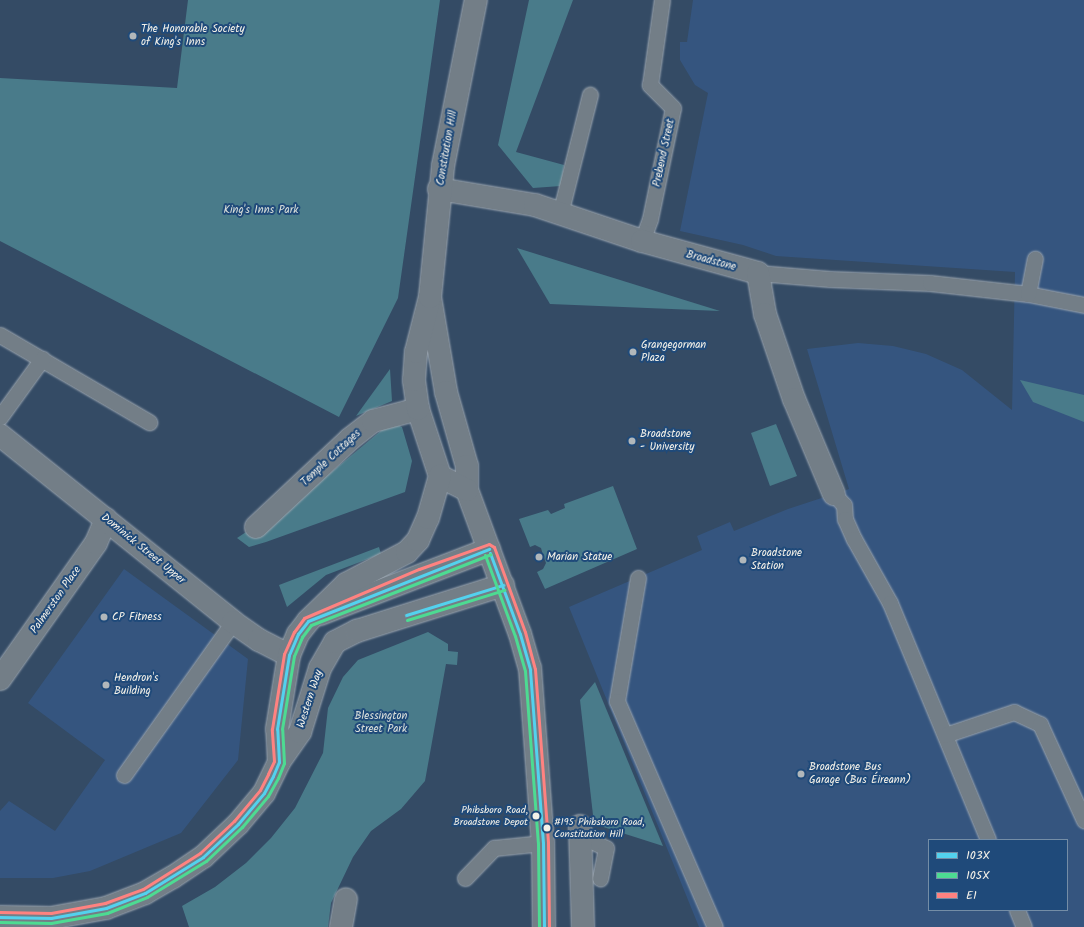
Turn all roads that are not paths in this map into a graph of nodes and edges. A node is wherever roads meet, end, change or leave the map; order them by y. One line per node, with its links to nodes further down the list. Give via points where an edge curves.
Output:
1 (476, 0): 4 (main road, Constitution Hill)
2 (662, 0): 6 (lane, Prebend Street, via 650,85 673,108 650,220)
3 (590, 95): 5 (lane)
4 (440, 189): 5 (main road, Broadstone, via 535,205); 10 (main road, Constitution Hill)
5 (560, 214): 6 (main road, Broadstone)
6 (642, 241): 8 (main road, Broadstone)
7 (1035, 259): 9 (lane)
8 (758, 273): 9 (lane, via 830,280 930,283); 20 (main road, via 763,307 794,399)
9 (1028, 294): 11 (lane)
10 (430, 297): 14 (main road, Constitution Hill, via 416,352 414,380); 19 (main road, Constitution Hill, via 446,392 467,466)
11 (1084, 305)
12 (0, 335): 13 (lane)
13 (42, 359): 15 (lane); 16 (lane)
14 (418, 409): 18 (main road, Constitution Hill); 22 (main road, Temple Cottages, via 373,421 350,439)
15 (0, 417)
16 (150, 422)
17 (0, 435): 21 (main road, Dominick Street Upper)
18 (440, 476): 19 (main road); 26 (main road, Western Way, via 430,512 418,540 410,549 346,584)
19 (466, 490): 23 (main road, Constitution Hill)
20 (834, 494): 30 (lane, via 844,505 844,519 890,603)
21 (106, 519): 27 (main road, Dominick Street Upper); 29 (main road, Palmerston Place, via 96,543)
22 (256, 527)
23 (489, 549): 25 (main road, Constitution Hill); 26 (main road, Western Way)
24 (638, 578): 45 (lane, via 617,700)
25 (503, 585): 31 (main road, Western Way, via 364,629 335,642 320,668 300,732); 36 (main road, Constitution Hill, via 530,670)
26 (312, 617): 28 (main road, Western Way, via 298,634)
27 (233, 622): 28 (main road, Dominick Street Upper, via 259,640); 32 (lane)
28 (290, 656): 31 (main road, Western Way, via 277,729)
29 (0, 679)
30 (945, 735): 33 (lane, via 1014,712 1040,724); 35 (lane)
31 (279, 762): 41 (main road, Western Way, via 264,793 238,824 203,857 166,881 106,908 51,918)
32 (124, 775)
33 (1084, 820)
34 (580, 830): 38 (lane, via 606,848); 44 (main road)
35 (988, 839)
36 (543, 843): 37 (lane, via 494,848); 43 (main road, Constitution Hill)
37 (466, 878)
38 (600, 878)
39 (346, 898): 42 (main road)
40 (1017, 911): 46 (lane)
41 (0, 917)
42 (341, 927)
43 (544, 927)
44 (583, 927)
45 (715, 927)
46 (1024, 927)

